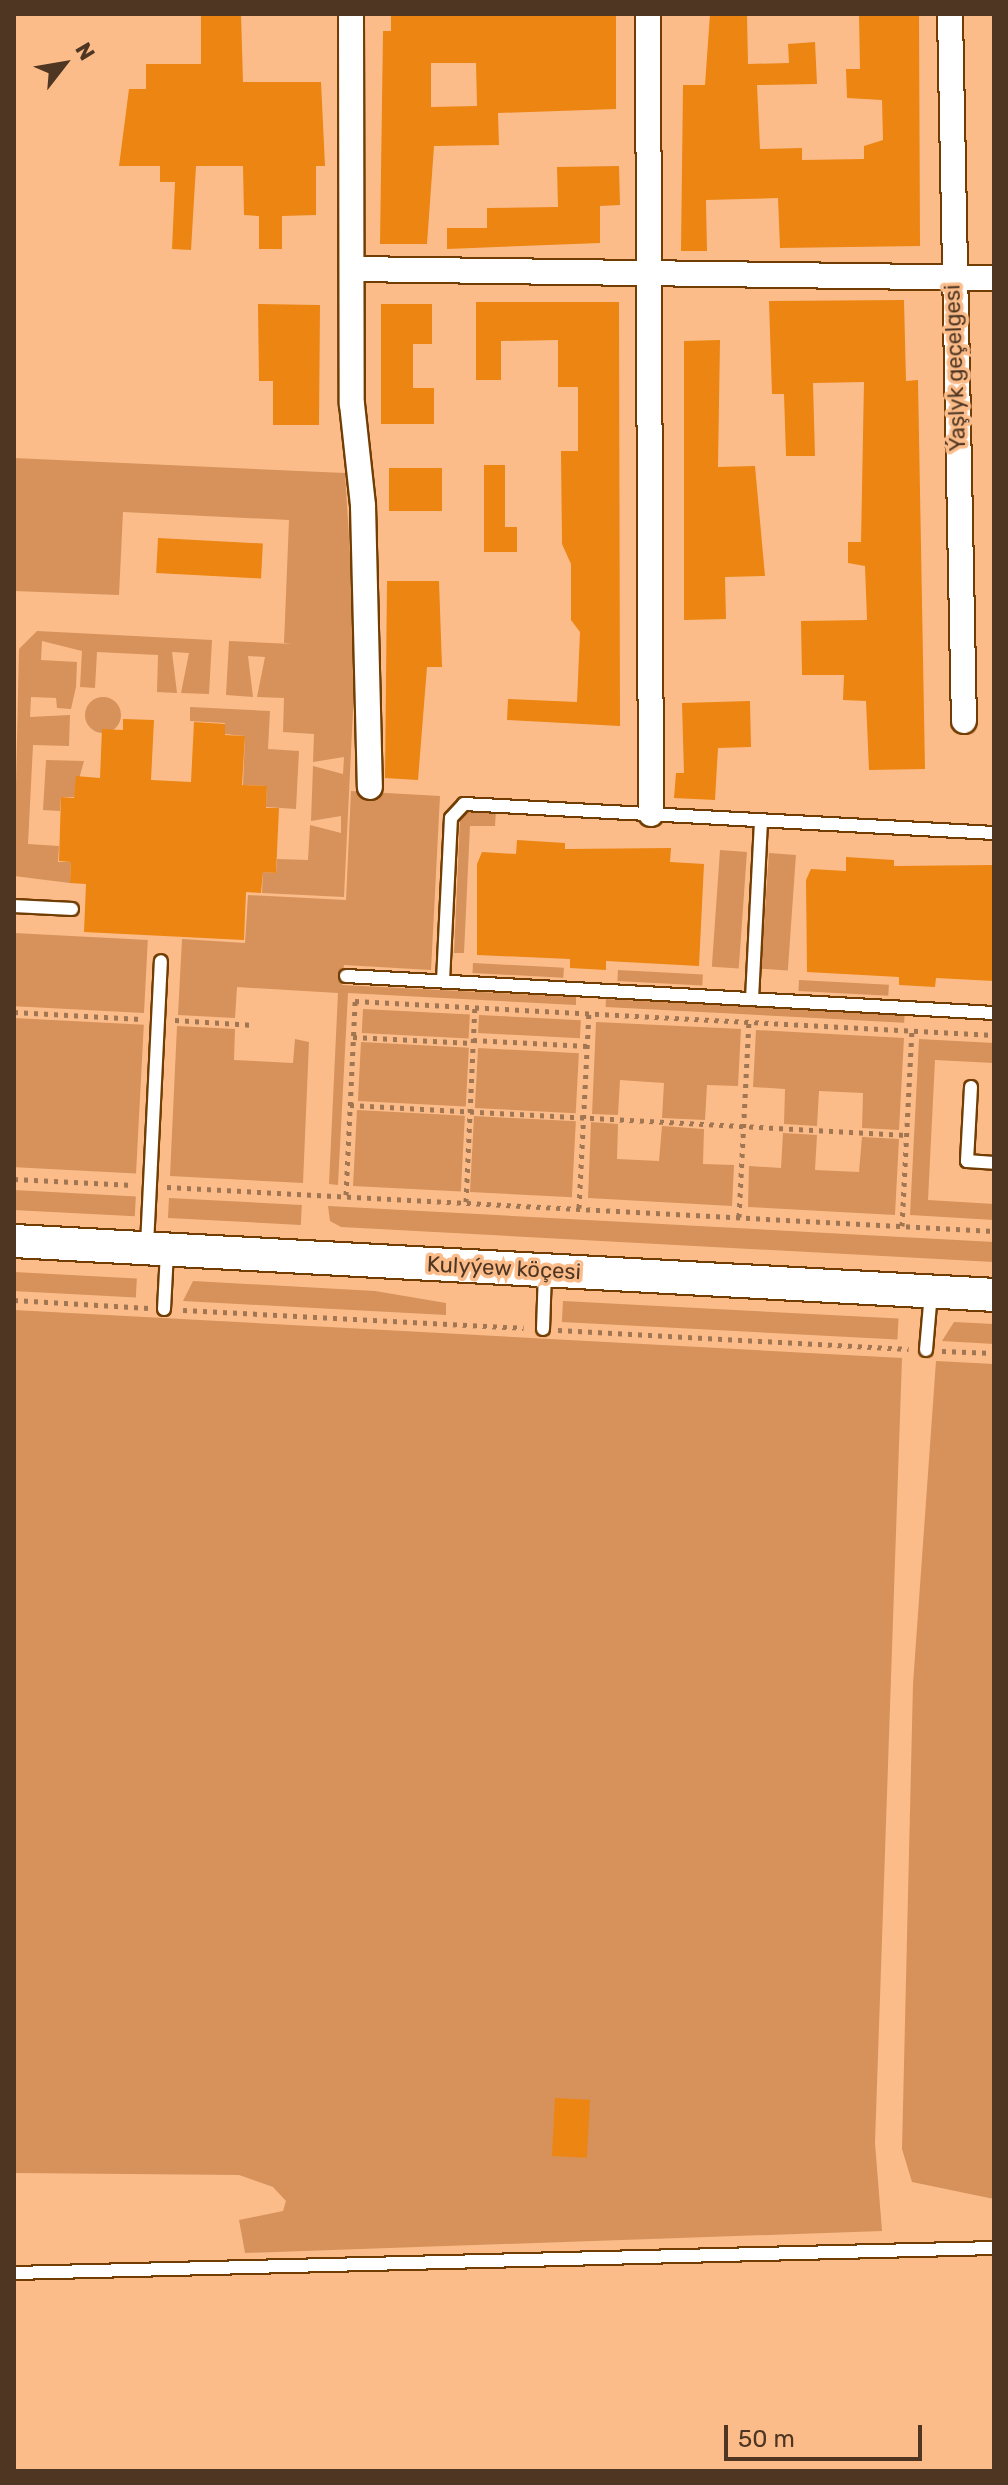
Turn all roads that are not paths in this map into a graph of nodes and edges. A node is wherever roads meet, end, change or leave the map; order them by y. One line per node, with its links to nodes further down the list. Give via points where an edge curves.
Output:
1 (351, 14): 4 (street)
2 (648, 14): 5 (street)
3 (950, 14): 7 (street, Ýaşlyk geçelgesi)
4 (352, 269): 5 (street); 9 (street)
5 (649, 275): 7 (street); 10 (street)
6 (994, 278): 7 (street)
7 (952, 279): 8 (street, Ýaşlyk geçelgesi)
8 (964, 721)
9 (370, 787)
10 (651, 814): 11 (lane); 17 (lane, via 457,807)
11 (761, 820): 12 (lane); 18 (lane)
12 (994, 833)
13 (14, 906): 14 (lane)
14 (72, 909)
15 (161, 961): 23 (lane)
16 (346, 976): 17 (lane)
17 (443, 981): 18 (lane)
18 (752, 999): 19 (lane)
19 (994, 1013)
20 (971, 1087): 21 (lane, via 967,1161)
21 (994, 1163)
22 (14, 1241): 23 (street, Kulyýew köçesi)
23 (157, 1249): 24 (street, Kulyýew köçesi); 27 (lane)
24 (545, 1271): 25 (street, Kulyýew köçesi); 28 (lane)
25 (931, 1292): 26 (street, Kulyýew köçesi); 29 (lane)
26 (994, 1295)
27 (164, 1309)
28 (543, 1329)
29 (926, 1350)
30 (994, 2248): 31 (lane)
31 (14, 2273)

